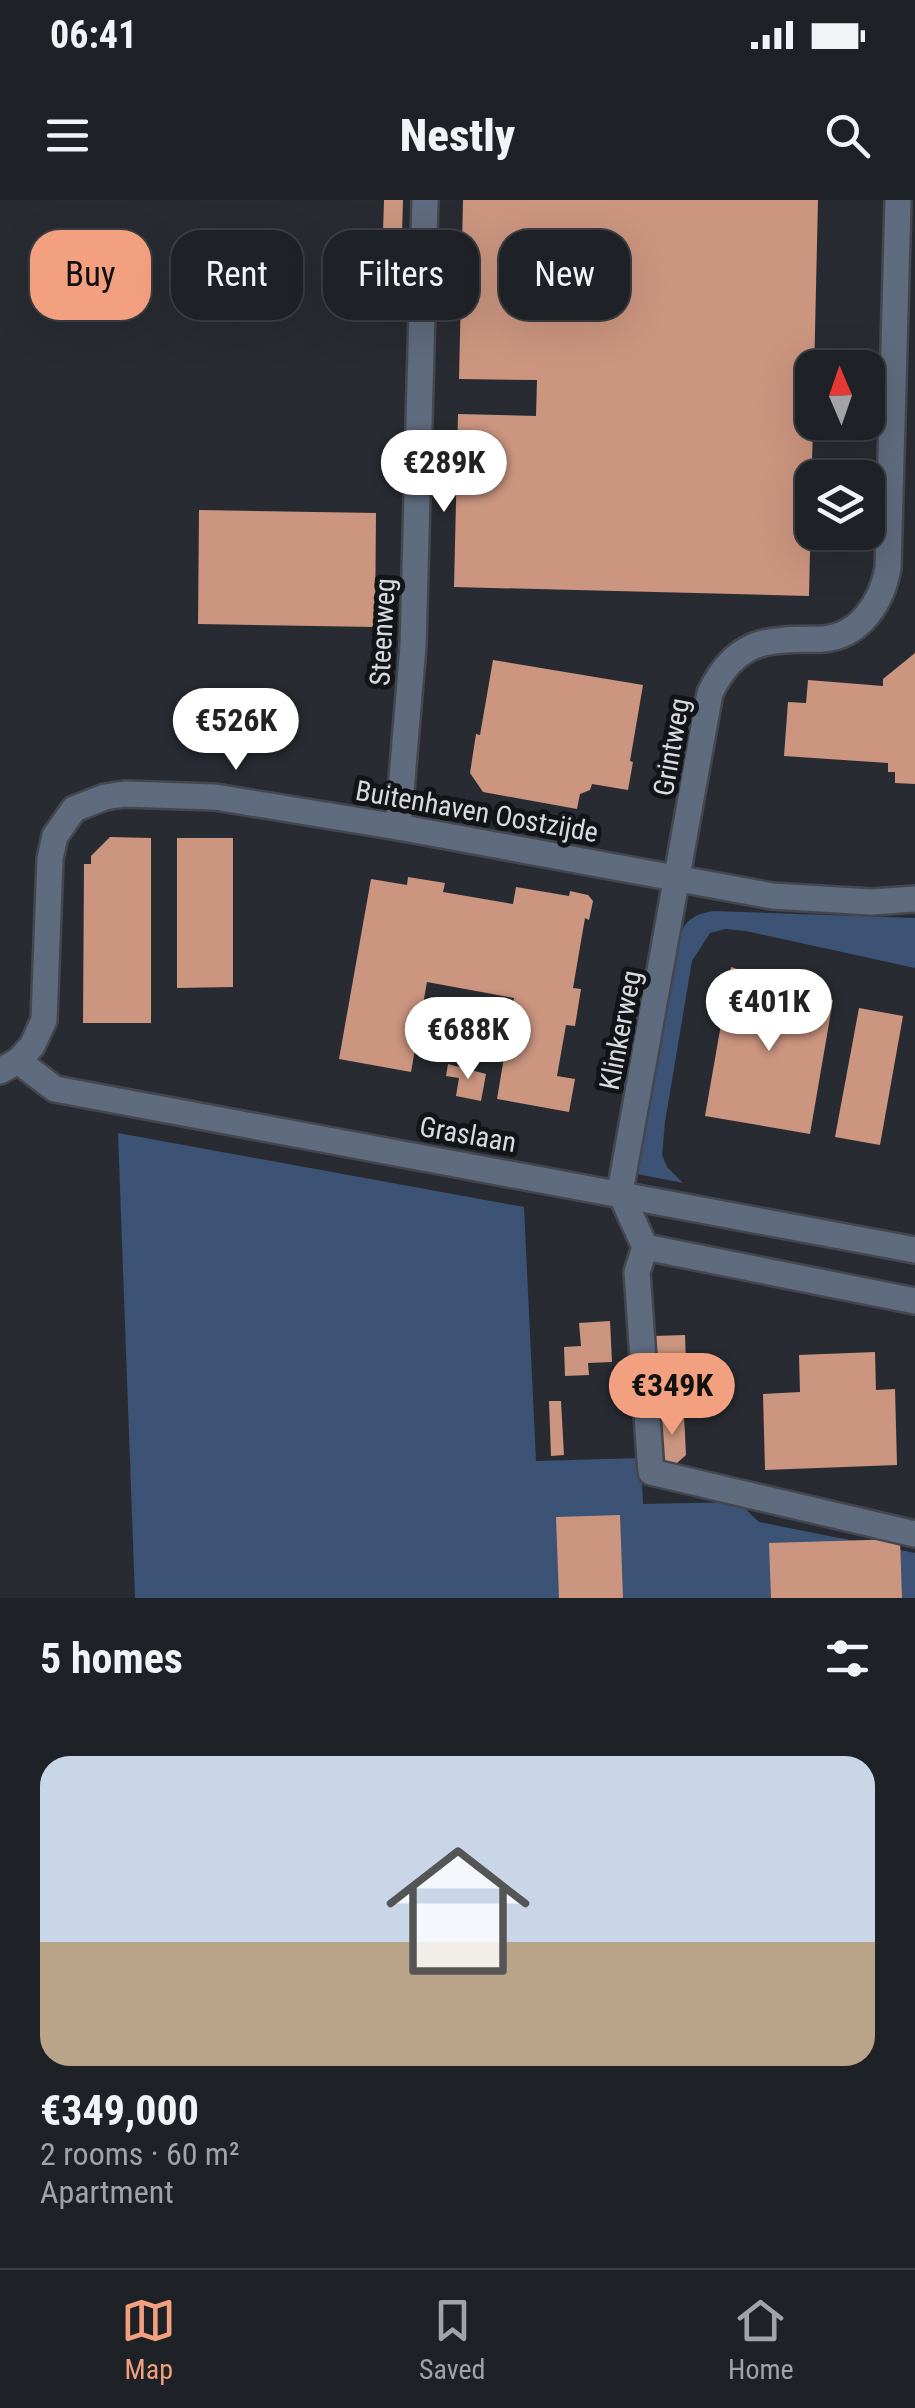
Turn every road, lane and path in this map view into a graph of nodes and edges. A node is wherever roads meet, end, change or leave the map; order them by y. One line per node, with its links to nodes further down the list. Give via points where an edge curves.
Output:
1 (425, 200): 3 (street, Steenweg, via 413,646)
2 (898, 200): 4 (street, Grintweg, via 883,592 853,629 829,638 758,644 719,674 710,693)
3 (398, 827): 4 (street, Buitenhaven Oostzijde); 6 (street, Buitenhaven Oostzijde, via 215,798 124,794 74,810 55,836 50,859 44,1020 32,1046)
4 (679, 878): 5 (street, Buitenhaven Oostzijde, via 772,896); 7 (street, Klinkerweg)
5 (915, 899)
6 (9, 1066): 7 (street, Graslaan, via 56,1089)
7 (620, 1192): 8 (street); 9 (street, Graslaan)
8 (645, 1247): 10 (street); 11 (street, via 637,1272 650,1472)
9 (915, 1250)
10 (915, 1301)
11 (915, 1534)

